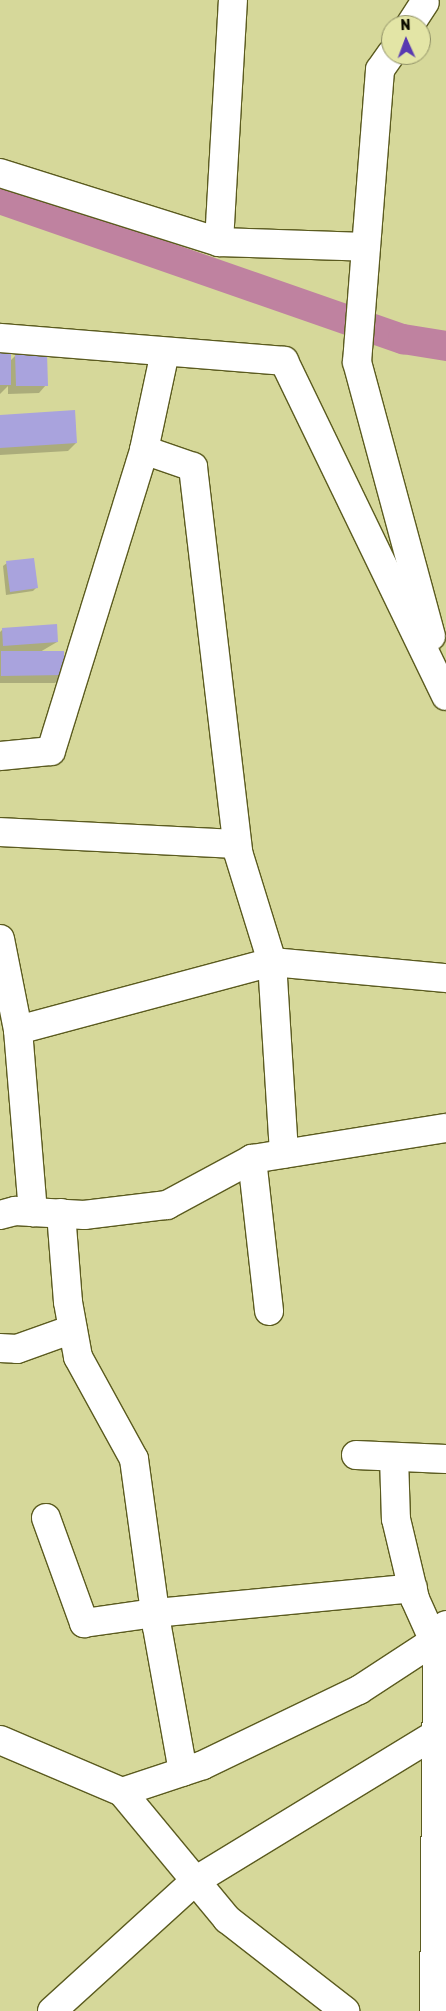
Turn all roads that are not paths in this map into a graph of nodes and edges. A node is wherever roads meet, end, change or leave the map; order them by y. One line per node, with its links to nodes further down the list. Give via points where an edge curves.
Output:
1 (233, 0): 6 (street)
2 (425, 2): 3 (street)
3 (417, 15)
4 (383, 65): 7 (street, via 380,70)
5 (0, 173): 6 (street)
6 (218, 242): 7 (street)
7 (366, 254): 11 (street, via 357,362)
8 (0, 338): 9 (street)
9 (165, 352): 10 (street); 12 (street, via 284,361)
10 (144, 450): 13 (street, via 51,751); 15 (street, via 194,468)
11 (446, 692)
12 (446, 696)
13 (0, 756)
14 (0, 832): 15 (street)
15 (237, 844): 17 (street)
16 (0, 939): 19 (street)
17 (272, 962): 18 (street); 19 (street); 21 (street)
18 (446, 978)
19 (18, 1030): 23 (street)
20 (446, 1128): 21 (street)
21 (284, 1154): 22 (street)
22 (252, 1159): 24 (street, via 167,1205 84,1215); 26 (street)
23 (33, 1212): 24 (street); 25 (street, via 15,1211)
24 (61, 1214): 27 (street)
25 (0, 1215)
26 (269, 1311)
27 (73, 1328): 28 (street, via 17,1349); 34 (street, via 78,1356 134,1459)
28 (0, 1348)
29 (356, 1455): 30 (street)
30 (394, 1457): 31 (street); 33 (street, via 396,1519)
31 (446, 1459)
32 (46, 1518): 34 (street, via 84,1624)
33 (412, 1588): 34 (street); 35 (street)
34 (155, 1613): 38 (street)
35 (439, 1635): 36 (street); 38 (street, via 359,1690)
36 (441, 1734): 40 (street); 41 (street)
37 (0, 1740): 39 (street)
38 (183, 1772): 39 (street)
39 (122, 1792): 40 (street)
40 (196, 1881): 42 (street); 43 (street, via 227,1919)
41 (440, 1956): 44 (street)
42 (52, 2011)
43 (345, 2011)
44 (434, 2011)

